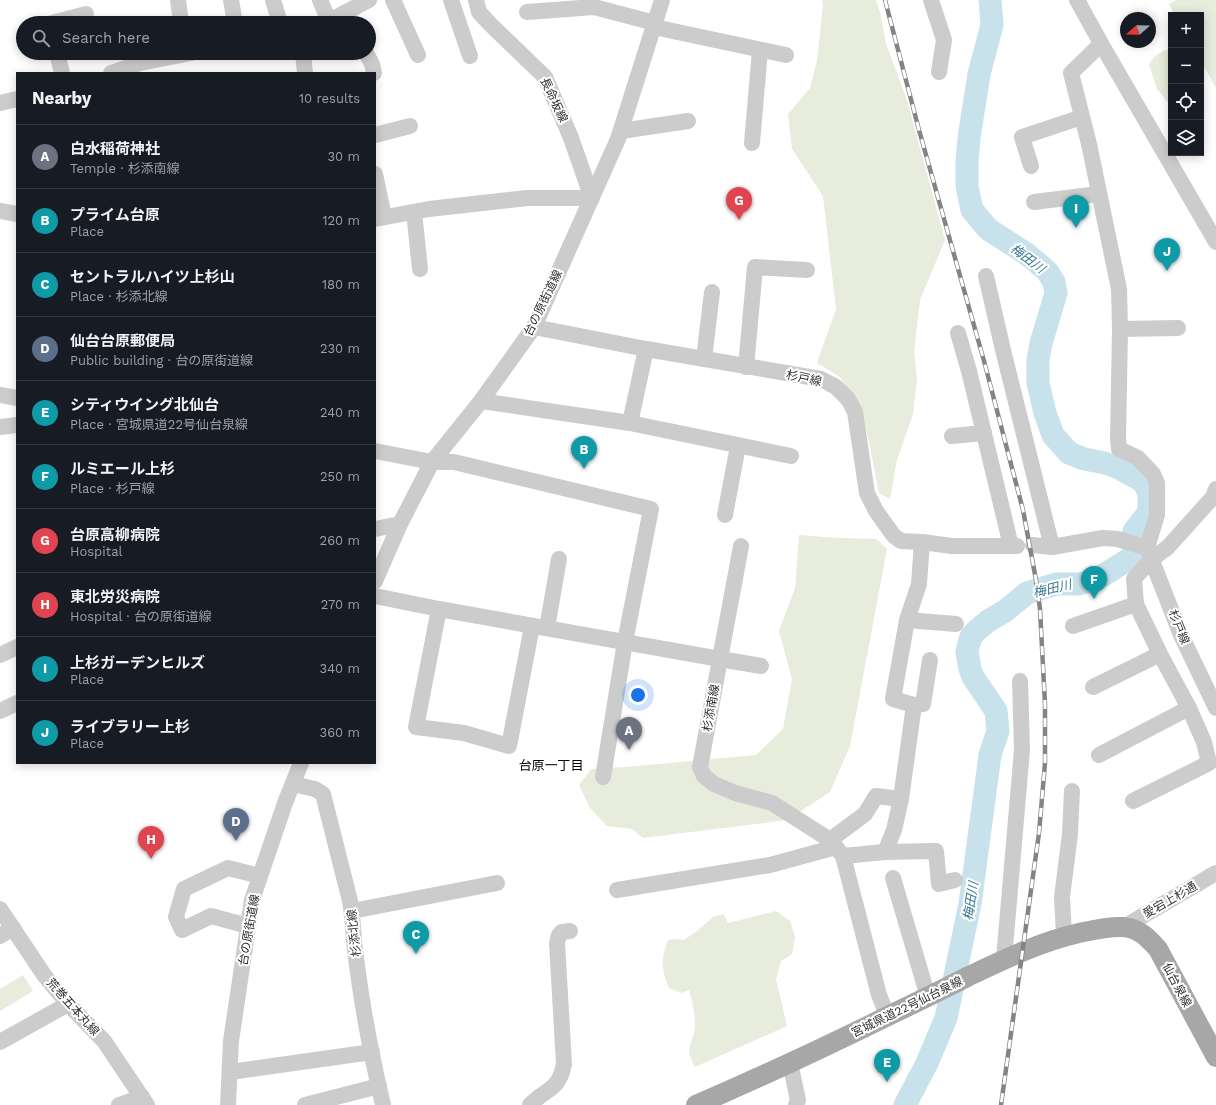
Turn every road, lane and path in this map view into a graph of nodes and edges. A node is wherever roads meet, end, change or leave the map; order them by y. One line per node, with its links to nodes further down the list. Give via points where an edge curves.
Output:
1 (178, 0): 15 (street)
2 (231, 0): 16 (street)
3 (273, 0): 17 (street)
4 (320, 0): 18 (street)
5 (370, 0): 19 (street)
6 (393, 0): 25 (street)
7 (451, 0): 20 (street)
8 (662, 0): 21 (street, 台の原街道線)
9 (931, 0): 36 (street, via 944,40)
10 (1077, 0): 22 (street)
11 (478, 6): 20 (street); 48 (street, 長命坂線, via 490,24 545,77 571,138)
12 (527, 12): 21 (street, via 594,7)
13 (86, 14): 14 (street)
14 (78, 16)
15 (180, 16)
16 (234, 16)
17 (278, 16)
18 (327, 16)
19 (351, 16)
20 (457, 18): 26 (street)
21 (655, 25): 23 (street); 42 (street, 台の原街道線)
22 (1101, 44): 39 (street, via 1071,72); 54 (street)
23 (760, 50): 24 (street); 44 (street)
24 (786, 55)
25 (418, 56)
26 (470, 56)
27 (59, 60): 32 (street)
28 (166, 60): 31 (street)
29 (304, 60): 34 (street)
30 (370, 60): 35 (street)
31 (141, 68): 33 (street)
32 (62, 72)
33 (117, 72)
34 (305, 72)
35 (374, 72)
36 (939, 72)
37 (16, 99): 38 (street)
38 (0, 103)
39 (1082, 117): 45 (street, via 1022,137); 47 (street)
40 (688, 121): 42 (street)
41 (410, 126): 43 (street)
42 (621, 131): 48 (street, 台の原街道線)
43 (376, 135)
44 (752, 143)
45 (1032, 166)
46 (376, 183): 53 (street)
47 (1099, 194): 49 (street); 61 (street, via 1119,289)
48 (592, 198): 51 (street, via 527,198); 59 (street, 台の原街道線)
49 (1034, 202)
50 (0, 211): 52 (street)
51 (414, 212): 53 (street); 55 (street)
52 (16, 214)
53 (380, 218)
54 (1216, 242)
55 (420, 269)
56 (807, 270): 65 (street, via 755,267)
57 (986, 276): 85 (street)
58 (712, 292): 64 (street)
59 (534, 327): 63 (street, 杉戸線); 68 (street, 台の原街道線)
60 (1178, 328): 61 (street)
61 (1120, 329): 86 (street, via 1119,449 1138,458 1153,474 1157,483 1156,515)
62 (958, 333): 72 (street)
63 (646, 349): 64 (street, 杉戸線); 69 (street)
64 (704, 359): 65 (street, 杉戸線)
65 (746, 367): 82 (street, 杉戸線, via 821,380 836,387 848,398 855,412 867,493 876,511 894,536 901,541)
66 (0, 395): 67 (street)
67 (16, 398)
68 (481, 402): 69 (street); 77 (street, 台の原街道線)
69 (630, 423): 74 (street)
70 (16, 425): 71 (street)
71 (0, 427)
72 (984, 433): 73 (street); 82 (street, 杉戸線, via 1014,546 952,546)
73 (952, 436)
74 (738, 446): 76 (street); 79 (street)
75 (376, 451): 77 (street)
76 (791, 456)
77 (432, 462): 80 (street, 台の原街道線); 96 (street, via 454,462 651,509)
78 (1216, 489): 86 (street, via 1213,497 1168,547)
79 (725, 514)
80 (400, 524): 81 (street); 88 (street, 台の原街道線)
81 (376, 529)
82 (922, 542): 92 (street, via 919,584)
83 (1033, 544): 85 (street)
84 (741, 546): 100 (street, 杉添南線)
85 (1052, 546): 86 (street, via 1103,538 1118,539)
86 (1148, 551): 90 (street, via 1134,579); 108 (street, 杉戸線, via 1181,635)
87 (559, 559): 95 (street)
88 (376, 579)
89 (376, 596): 91 (street)
90 (1136, 604): 94 (street); 98 (street)
91 (439, 609): 95 (street); 95 (street, via 416,727 464,733 510,746)
92 (907, 620): 93 (street); 106 (street, via 893,699)
93 (956, 624)
94 (1073, 626)
95 (540, 627): 96 (street)
96 (625, 642): 100 (street); 112 (street)
97 (16, 647): 99 (street)
98 (1160, 654): 104 (street); 107 (street)
99 (0, 655)
100 (720, 659): 102 (street); 117 (street, 杉添南線, via 700,767 704,776 714,784 735,793 772,803)
101 (930, 660): 106 (street, via 923,704)
102 (761, 666)
103 (1020, 681): 132 (street, via 1022,750)
104 (1093, 687)
105 (16, 703): 109 (street)
106 (914, 705): 115 (street)
107 (1189, 708): 110 (street); 116 (street, via 1204,742 1209,763)
108 (1216, 708)
109 (1, 710)
110 (1099, 754)
111 (301, 764): 113 (street, 台の原街道線)
112 (603, 776)
113 (293, 784): 120 (street, 台の原街道線); 126 (street, 杉添北線, via 315,789 323,794)
114 (1072, 791): 131 (street, via 1070,834 1062,897)
115 (901, 799): 117 (street, via 876,796 865,814); 118 (street, via 894,830)
116 (1133, 801)
117 (836, 848): 118 (street); 124 (street, via 770,865); 135 (street, via 879,995)
118 (885, 852): 122 (street, via 936,851 939,884)
119 (1216, 873): 128 (street, 愛宕上杉通)
120 (260, 876): 127 (street, 台の原街道線, via 252,900); 127 (street, via 228,868 184,889 176,917 182,930 211,916)
121 (893, 878): 133 (street)
122 (955, 880)
123 (497, 883): 126 (street)
124 (617, 890)
125 (0, 909): 130 (street, 荒巻五本丸線)
126 (352, 911): 137 (street, 杉添北線, via 357,961)
127 (248, 926): 140 (street, 台の原街道線, via 231,1041)
128 (1124, 927): 131 (main road, 宮城県道22号仙台泉線); 138 (main road, 仙台泉線, via 1146,935 1158,949)
129 (570, 931): 147 (street, via 562,932 557,943 564,1064 562,1074 558,1082)
130 (6, 932): 134 (street, 荒巻五本丸線)
131 (1064, 936): 132 (main road, 宮城県道22号仙台泉線)
132 (1004, 959): 133 (main road, 宮城県道22号仙台泉線)
133 (935, 993): 135 (main road, 宮城県道22号仙台泉線)
134 (68, 1004): 136 (street); 142 (street, 荒巻五本丸線, via 104,1041)
135 (888, 1016): 139 (main road, 宮城県道22号仙台泉線)
136 (0, 1042)
137 (372, 1052): 140 (street); 141 (street, 杉添北線)
138 (1216, 1057)
139 (790, 1063): 148 (main road, 宮城県道22号仙台泉線); 149 (street, via 798,1100)
140 (230, 1072): 144 (street, 台の原街道線)
141 (379, 1086): 145 (street); 146 (street, 杉添北線)
142 (144, 1101): 143 (street)
143 (119, 1105)
144 (228, 1105)
145 (305, 1105)
146 (383, 1105)
147 (530, 1105)
148 (696, 1105)
149 (796, 1105)

